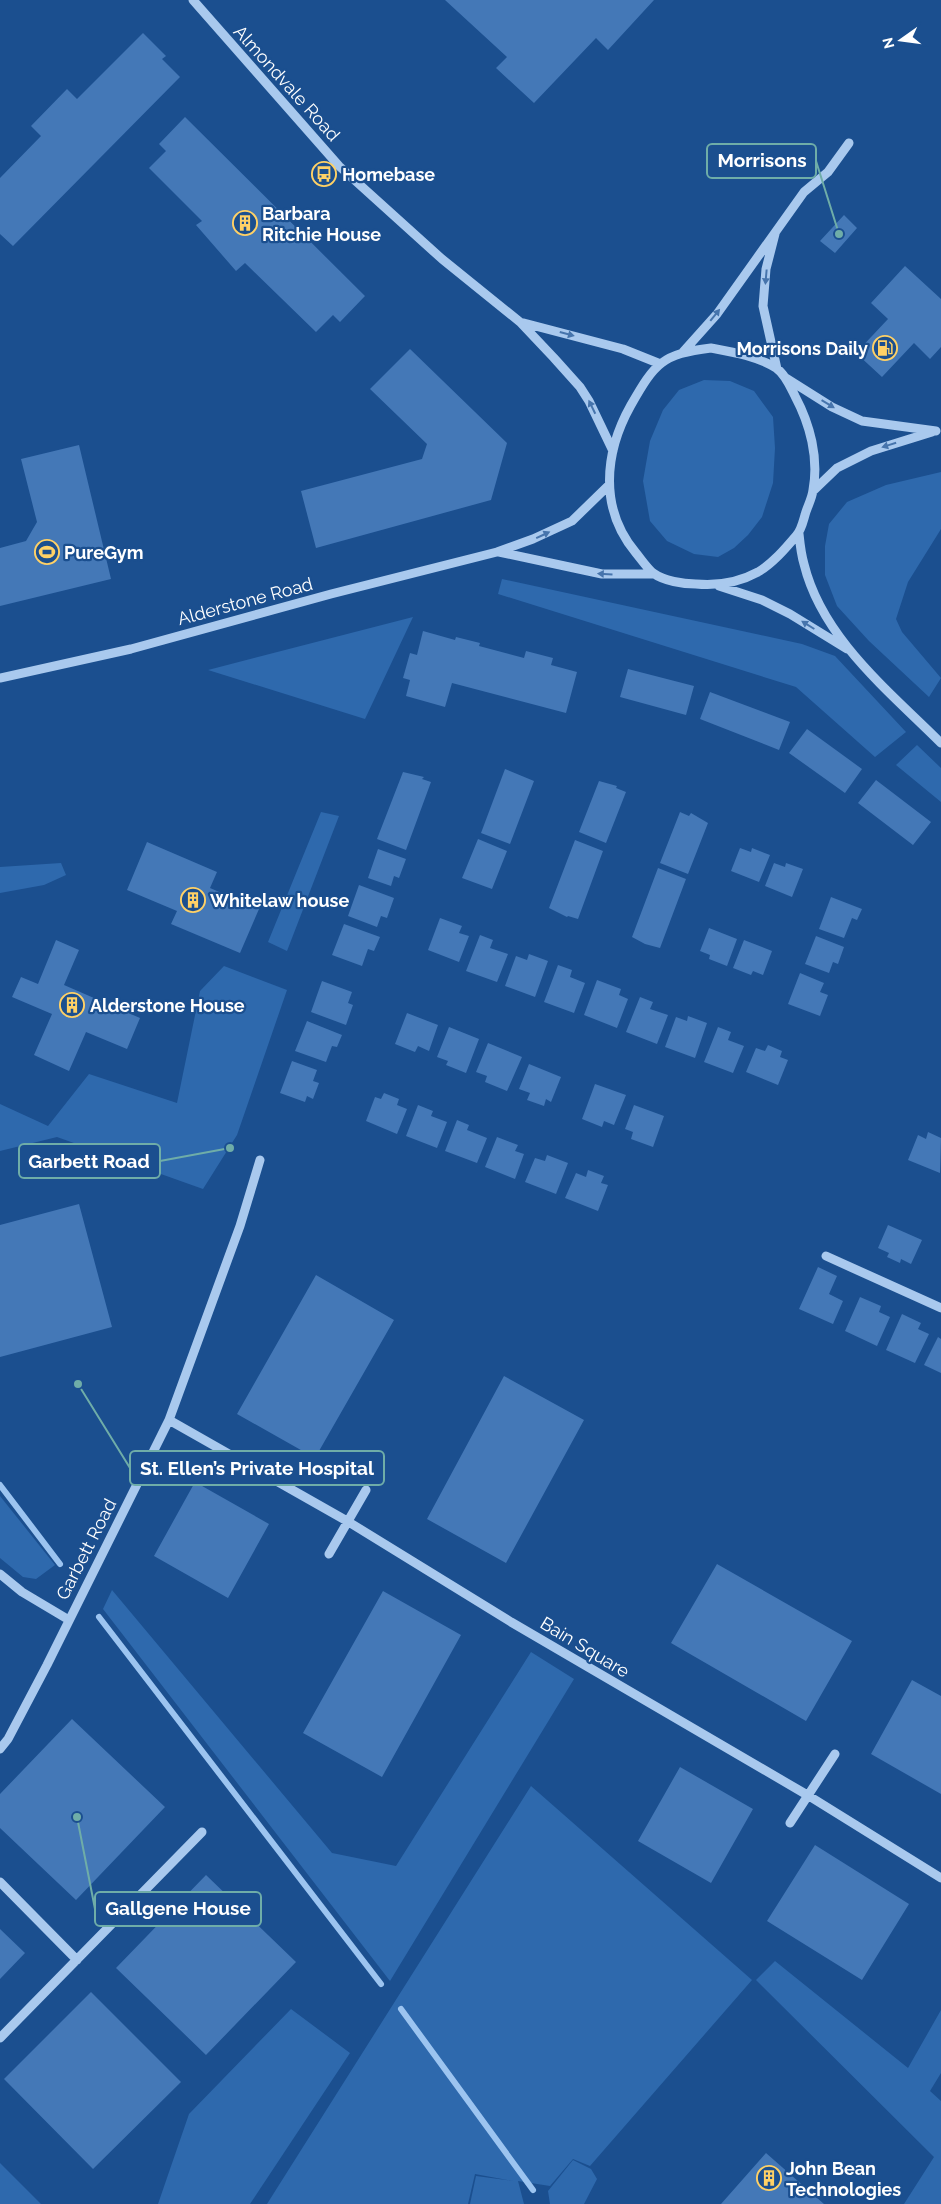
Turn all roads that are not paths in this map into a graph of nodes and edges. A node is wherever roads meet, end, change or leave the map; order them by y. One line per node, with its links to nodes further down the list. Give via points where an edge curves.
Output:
1 (193, 0): 4 (street, Almondvale Road, via 339,166 442,259)
2 (849, 143): 3 (street, via 828,172 804,192)
3 (777, 229): 5 (street, one-way to 3, via 717,314); 7 (street, one-way to 7, via 766,269 763,306)
4 (520, 322): 6 (street, Almondvale Road, one-way to 6, via 623,349); 10 (street, Almondvale Road, one-way to 4, via 580,387)
5 (683, 352): 6 (street); 7 (street, via 711,348 742,354)
6 (658, 363): 10 (street, via 622,421)
7 (777, 368): 8 (street)
8 (786, 378): 9 (street, one-way to 9, via 832,407 862,421); 12 (street, via 803,411 812,441 815,465)
9 (938, 430): 12 (street, one-way to 12, via 871,451 837,468)
10 (613, 451): 11 (street)
11 (609, 485): 14 (street, Alderstone Road, one-way to 11, via 572,521); 15 (street, via 614,517 627,542)
12 (813, 491): 13 (street)
13 (799, 534): 16 (street, via 759,572); 17 (street, via 804,565 818,602)
14 (497, 552): 15 (street, Alderstone Road, one-way to 14, via 602,574); 18 (street, Alderstone Road, via 131,649)
15 (654, 574): 16 (street, via 682,584)
16 (718, 586): 17 (street, one-way to 16, via 762,600)
17 (850, 651): 19 (street)
18 (0, 678)
19 (941, 743)
20 (260, 1160): 23 (street, Garbett Road, via 240,1226)
21 (826, 1256): 22 (street)
22 (941, 1308)
23 (169, 1420): 25 (street, Bain Square); 28 (street, Garbett Road)
24 (366, 1490): 25 (street)
25 (347, 1521): 26 (street); 31 (street, Bain Square, via 593,1671)
26 (329, 1554)
27 (0, 1574): 28 (street, via 22,1592)
28 (69, 1620): 29 (street, Garbett Road, via 48,1666)
29 (0, 1749)
30 (835, 1754): 31 (street)
31 (809, 1796): 32 (street); 34 (street, Bain Square)
32 (790, 1823)
33 (202, 1832): 36 (street)
34 (941, 1878)
35 (0, 1882): 36 (street)
36 (77, 1960): 37 (street)
37 (0, 2038)

